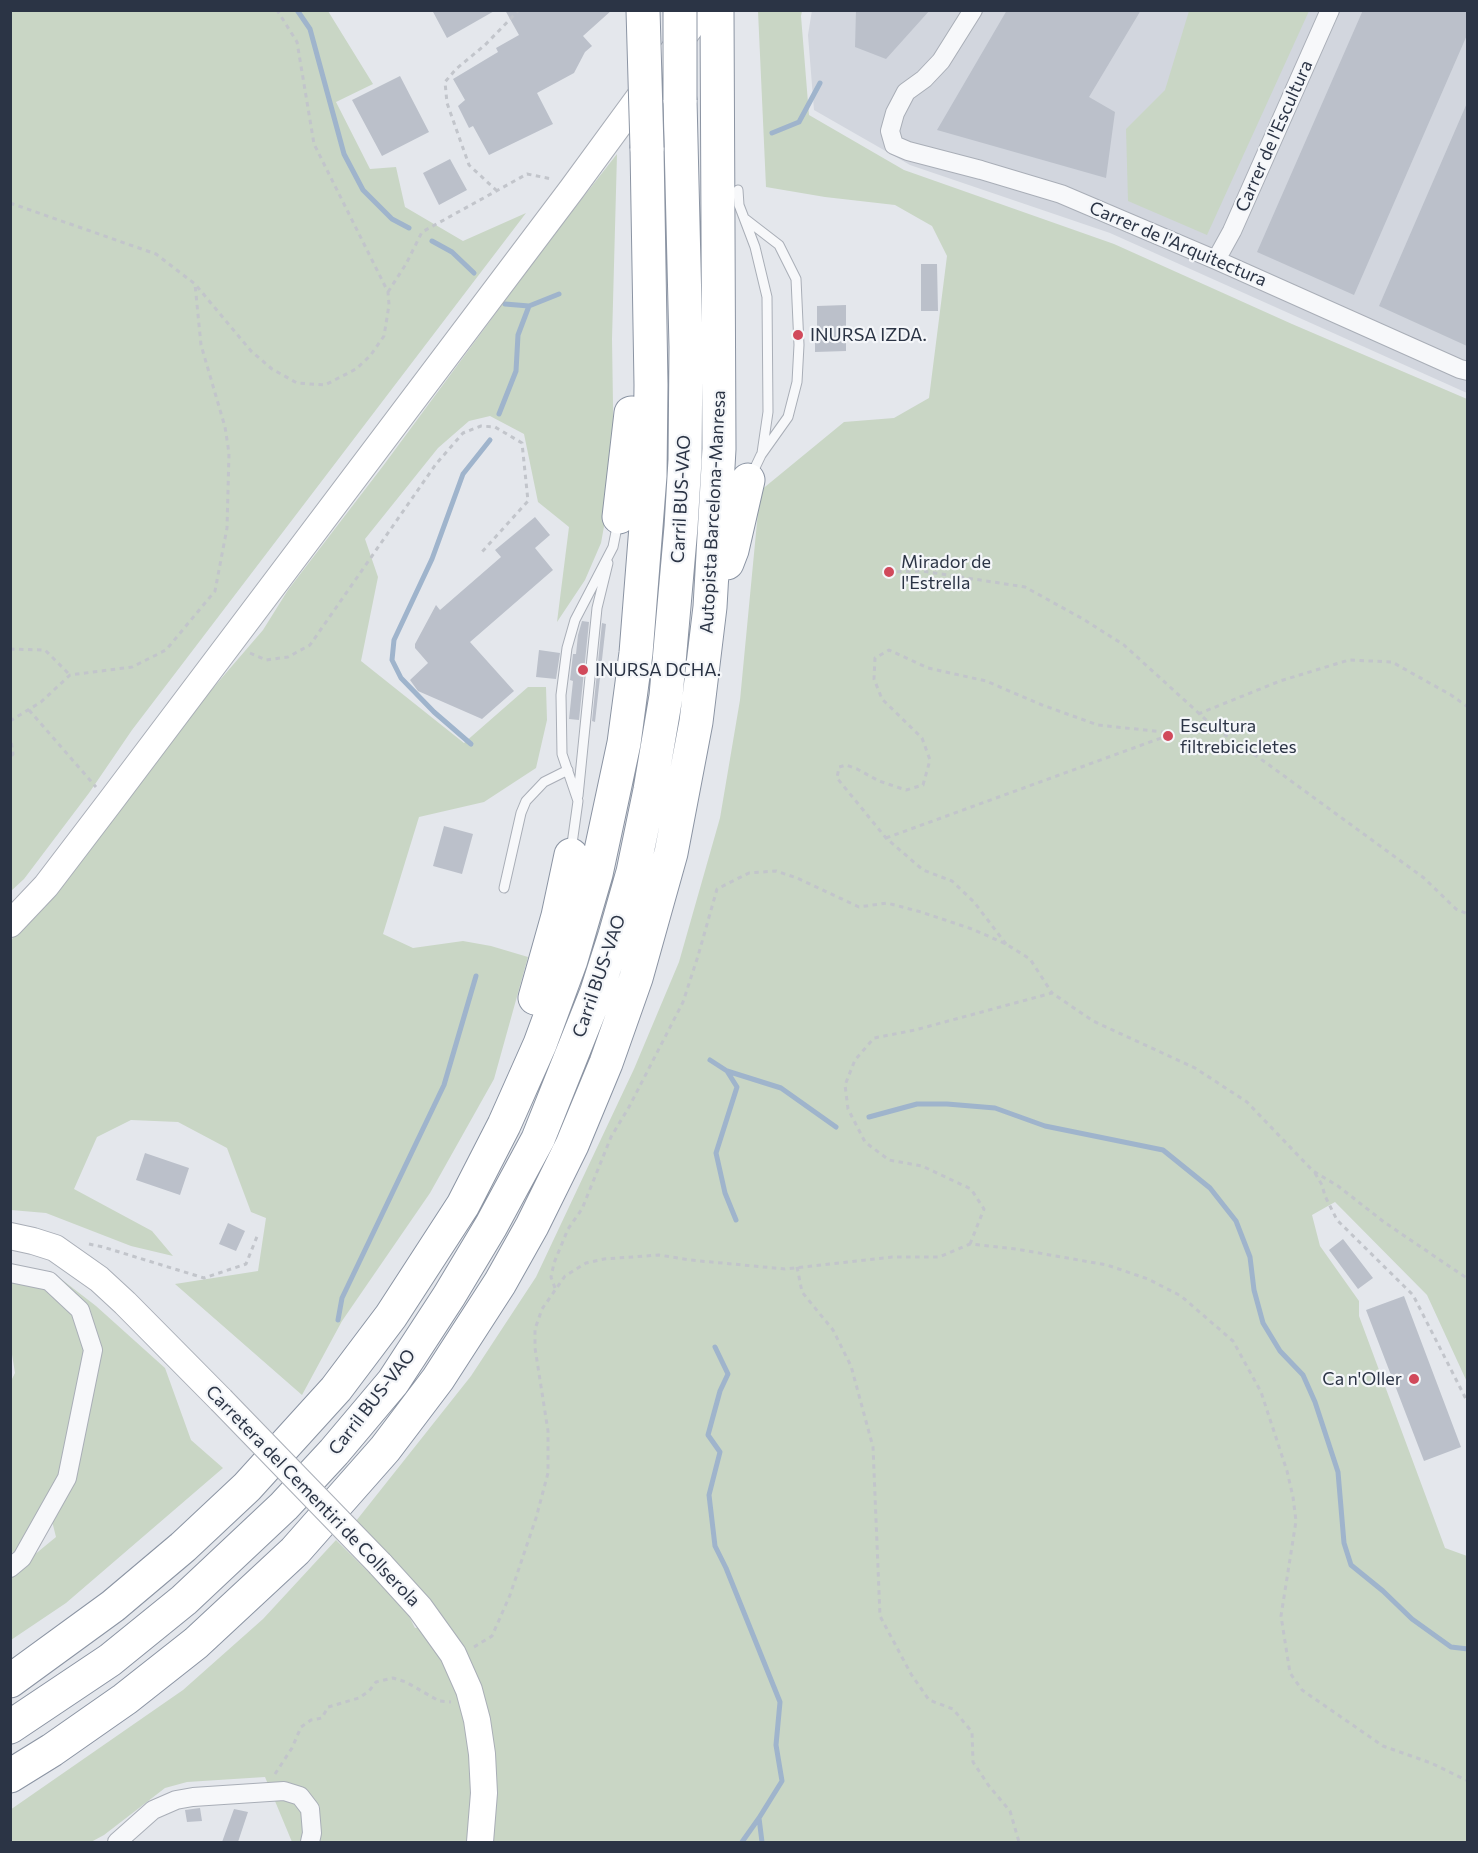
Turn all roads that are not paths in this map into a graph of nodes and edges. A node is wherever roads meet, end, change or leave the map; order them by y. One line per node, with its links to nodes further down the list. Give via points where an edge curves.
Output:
1 (644, 10): 8 (highway, bridge)
2 (680, 10): 24 (highway, Carril BUS-VAO, bridge, via 686,347 681,527 666,696 650,790 633,872 596,994 538,1139 491,1226 393,1382 284,1506 184,1600 110,1660)
3 (703, 10): 18 (main road, via 46,886)
4 (974, 10): 9 (street, Carrer de l'Arquitectura, via 941,61 906,92 890,131 894,145 1061,194)
5 (1330, 10): 9 (street, Carrer de l'Escultura)
6 (722, 28): 7 (highway, via 737,95); 13 (highway, Autopista Barcelona-Manresa, via 719,438)
7 (741, 204): 11 (lane, via 767,297 768,412); 11 (lane, via 779,245 796,279 797,382 788,417)
8 (650, 254): 12 (highway); 19 (highway, via 650,476 645,564 624,743 596,874 571,960 540,1044)
9 (1216, 260): 10 (street, Carrer de l'Arquitectura)
10 (1467, 371)
11 (755, 468): 13 (highway, via 732,550)
12 (616, 532): 14 (lane, via 574,620 567,648 561,695 562,754); 15 (lane, via 597,608)
13 (710, 607): 25 (highway, Autopista Barcelona-Manresa, via 696,722 679,810 636,978 572,1145 488,1304 385,1449 295,1551 163,1671)
14 (567, 770): 15 (lane); 17 (lane, via 544,782 526,801)
15 (578, 801): 16 (lane)
16 (571, 855): 19 (highway, via 541,981)
17 (504, 888)
18 (10, 924)
19 (484, 1166): 23 (highway, via 391,1316 307,1423 215,1518 149,1577)
20 (10, 1236): 28 (main road, Carretera del Cementiri de Collserola, bridge, via 55,1248 99,1279 420,1608 453,1654 477,1719 484,1793)
21 (10, 1272): 22 (street, via 49,1281 80,1310 93,1350 67,1478 22,1558)
22 (10, 1568)
23 (10, 1681)
24 (10, 1727)
25 (10, 1776)
26 (117, 1842): 27 (street, via 153,1810 176,1800 265,1791 300,1796 310,1809)
27 (310, 1842)
28 (480, 1842)

